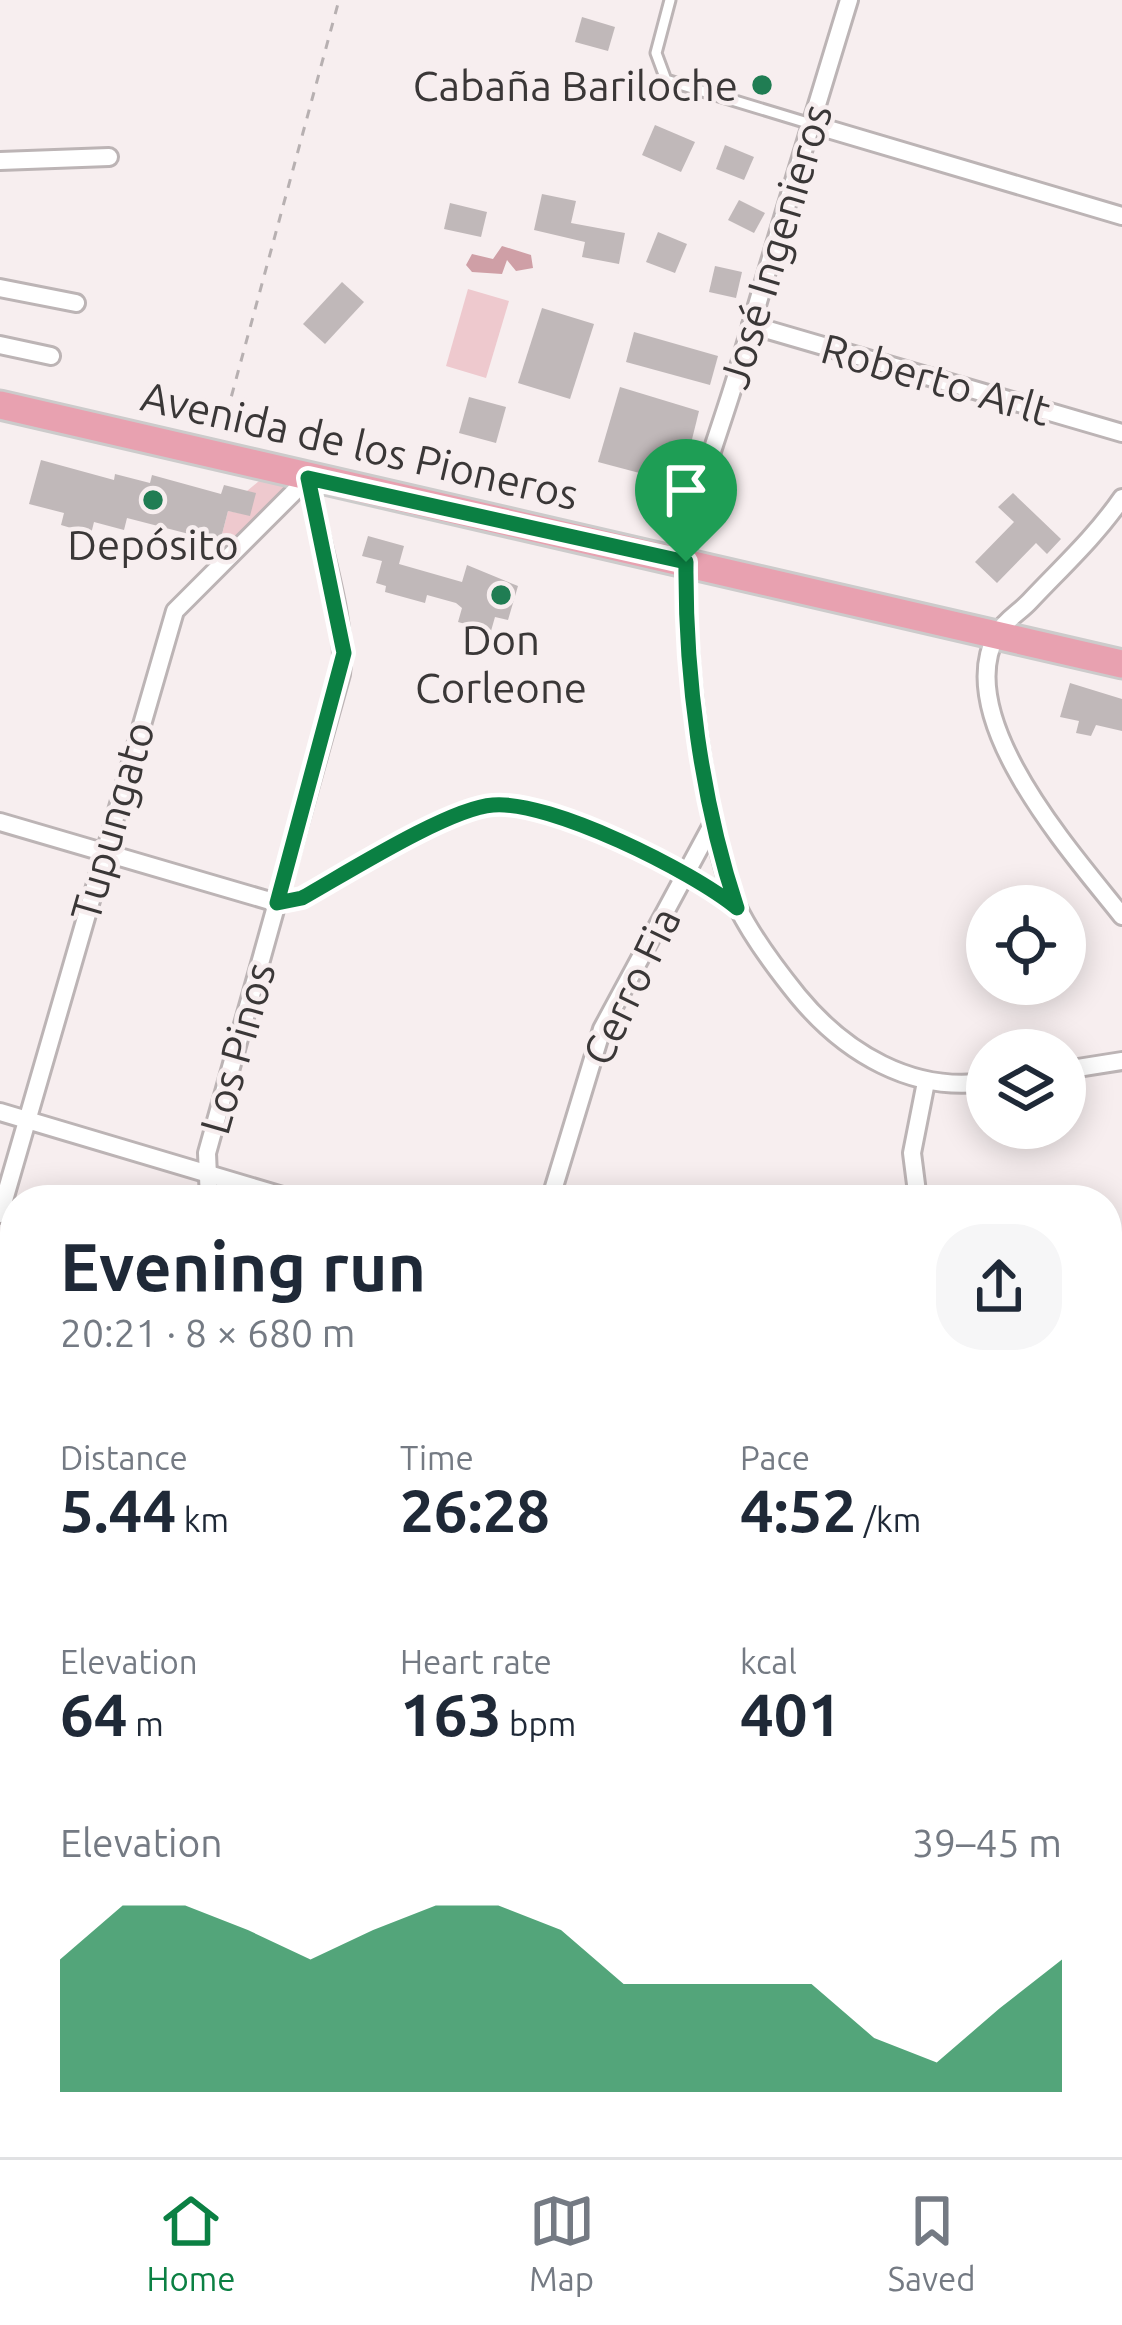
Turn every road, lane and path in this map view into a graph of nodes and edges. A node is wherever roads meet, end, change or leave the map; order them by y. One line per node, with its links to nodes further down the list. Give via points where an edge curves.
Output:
1 (339, 0): 15 (path)
2 (670, 0): 4 (lane, via 656,52 666,80)
3 (849, 0): 4 (street, José Ingenieros)
4 (811, 124): 7 (street); 10 (street, José Ingenieros)
5 (109, 158): 6 (street)
6 (0, 161)
7 (1122, 216)
8 (0, 288): 9 (street)
9 (76, 303)
10 (751, 326): 14 (street, Roberto Arlt); 18 (street, José Ingenieros)
11 (0, 345): 12 (street)
12 (51, 356)
13 (0, 405): 15 (main road, Avenida de los Pioneros)
14 (1122, 433)
15 (216, 456): 16 (main road, Avenida de los Pioneros)
16 (308, 478): 18 (main road, Avenida de los Pioneros); 23 (street, Tupungato, via 176,611); 25 (street, Los Pinos, via 344,653)
17 (1122, 498): 19 (street)
18 (686, 562): 19 (main road, Avenida de los Pioneros); 22 (street)
19 (998, 633): 20 (main road, Avenida de los Pioneros); 27 (street, via 987,689 1013,763)
20 (1122, 664)
21 (0, 822): 23 (street)
22 (712, 825): 24 (street, Cerro Fia); 26 (street)
23 (103, 852): 25 (street); 33 (street, Tupungato)
24 (689, 871): 25 (street, via 519,806 490,805); 26 (street); 38 (street, Cerro Fia, via 602,1028)
25 (277, 903): 34 (street, Los Pinos)
26 (737, 908): 30 (street, via 815,1016 859,1052)
27 (1122, 916)
28 (1122, 1061): 29 (street)
29 (1086, 1067)
30 (926, 1082): 31 (street); 39 (street, via 912,1153)
31 (966, 1082)
32 (0, 1112): 33 (street)
33 (25, 1119): 34 (street); 35 (street, Tupungato)
34 (206, 1174): 36 (street, Los Pinos); 37 (street)
35 (8, 1185)
36 (207, 1185)
37 (244, 1185)
38 (555, 1185)
39 (916, 1185)

